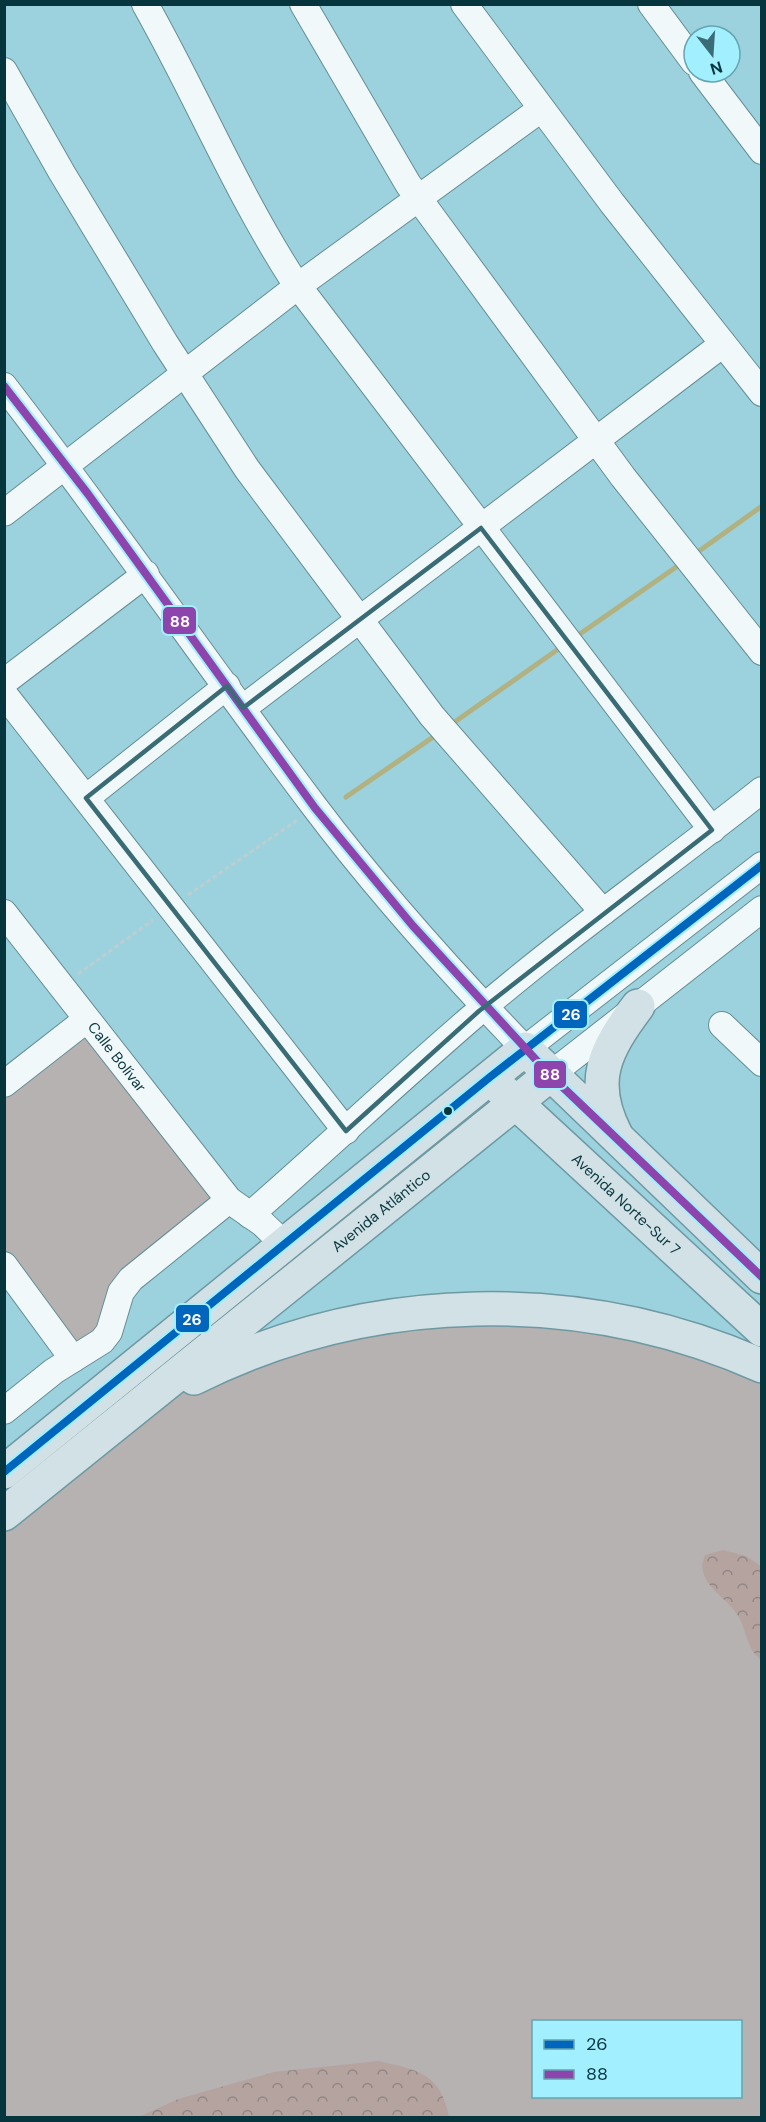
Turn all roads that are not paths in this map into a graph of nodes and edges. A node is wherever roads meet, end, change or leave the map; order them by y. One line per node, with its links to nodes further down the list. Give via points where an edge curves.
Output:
1 (144, 4): 11 (street, via 266,234)
2 (303, 4): 10 (street, via 387,152)
3 (464, 4): 8 (street)
4 (651, 4): 5 (street)
5 (682, 46)
6 (4, 71): 13 (street)
7 (711, 84): 9 (street)
8 (541, 109): 10 (street); 12 (street)
9 (762, 151)
10 (418, 197): 11 (street); 16 (street)
11 (298, 286): 13 (street); 19 (street)
12 (723, 344): 15 (street); 16 (street)
13 (184, 372): 17 (street); 21 (street, via 247,469)
14 (4, 386): 17 (street)
15 (762, 393)
16 (596, 440): 19 (street); 22 (street)
17 (66, 465): 18 (street); 20 (street)
18 (4, 513)
19 (481, 528): 21 (street); 29 (street)
20 (146, 574): 23 (street); 24 (street)
21 (360, 620): 26 (street); 32 (street, via 432,716)
22 (762, 652)
23 (4, 682)
24 (227, 686): 26 (street); 28 (street)
25 (4, 694): 28 (street)
26 (243, 708): 34 (street, via 315,808)
27 (762, 790): 29 (street)
28 (86, 798): 44 (street)
29 (712, 830): 32 (street)
30 (762, 865): 38 (street)
31 (762, 909): 35 (street, Avenida Atlántico)
32 (603, 912): 34 (street)
33 (4, 913): 36 (street, Calle Bolívar)
34 (485, 1006): 38 (street); 44 (street)
35 (638, 1006): 40 (street, Avenida Atlántico); 45 (main road, via 616,1035 603,1065 602,1101)
36 (86, 1020): 42 (street); 46 (street, Calle Bolívar)
37 (722, 1025): 39 (street)
38 (525, 1049): 40 (main road); 41 (main road)
39 (762, 1063)
40 (550, 1075): 43 (main road, Avenida Atlántico); 45 (main road)
41 (490, 1077): 43 (main road, Avenida Norte-Sur 7); 48 (main road)
42 (4, 1084)
43 (515, 1104): 51 (main road, Avenida Norte-Sur 7); 55 (main road, Avenida Atlántico)
44 (346, 1131): 47 (street)
45 (618, 1139): 50 (main road)
46 (229, 1200): 47 (street, Calle Bolívar); 52 (street, via 131,1279 121,1292 109,1332 102,1341)
47 (250, 1215): 48 (street, Calle Bolívar)
48 (285, 1245): 56 (main road)
49 (5, 1267): 52 (street)
50 (762, 1276)
51 (762, 1330)
52 (72, 1359): 54 (street)
53 (762, 1366): 55 (main road, via 701,1341 616,1319 519,1308 432,1311 360,1321 261,1349 218,1366)
54 (4, 1412)
55 (129, 1415): 57 (main road, Avenida Atlántico)
56 (4, 1472)
57 (4, 1514)

